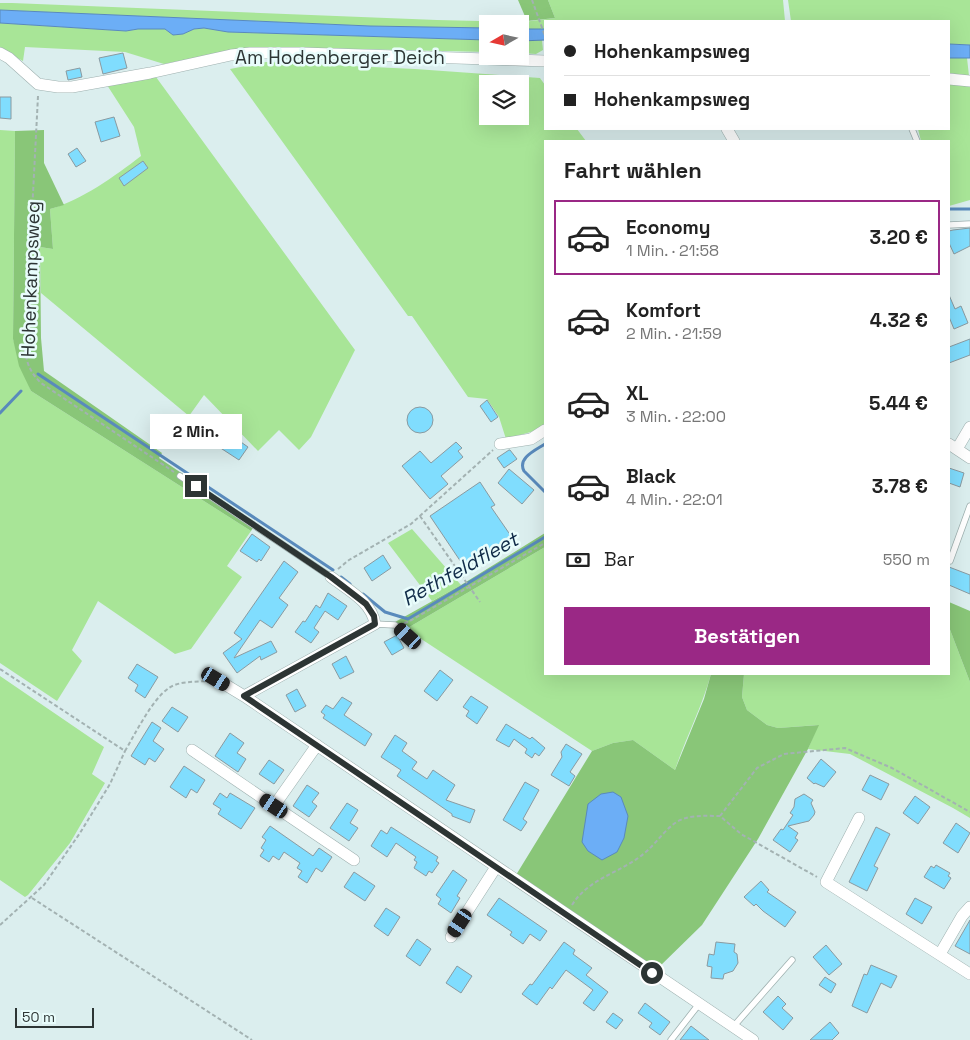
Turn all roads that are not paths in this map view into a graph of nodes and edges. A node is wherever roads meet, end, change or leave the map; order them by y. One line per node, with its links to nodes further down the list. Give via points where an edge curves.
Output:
1 (0, 53): 2 (street, Am Hodenberger Deich, via 38,84 58,87 250,53)
2 (544, 61)
3 (950, 79): 4 (street)
4 (970, 81)
5 (969, 224): 6 (lane)
6 (950, 225)
7 (970, 427): 10 (street)
8 (544, 431): 9 (street, via 530,439)
9 (500, 444)
10 (953, 447): 11 (street)
11 (970, 458)
12 (180, 476): 15 (lane)
13 (970, 506): 14 (lane)
14 (950, 561)
15 (331, 577): 16 (street, via 366,604)
16 (375, 624): 17 (lane, via 395,624); 19 (street)
17 (408, 636)
18 (216, 679): 19 (street)
19 (244, 696): 20 (street)
20 (317, 745): 22 (street); 25 (street)
21 (192, 750): 22 (street)
22 (274, 806): 24 (street)
23 (859, 818): 28 (street, via 826,882)
24 (354, 860)
25 (496, 867): 27 (street); 31 (street)
26 (970, 907): 28 (street)
27 (451, 937)
28 (940, 954): 30 (street)
29 (792, 960): 32 (lane)
30 (970, 974)
31 (699, 1004): 32 (street); 33 (lane)
32 (733, 1027): 34 (street)
33 (671, 1040)
34 (752, 1040)

